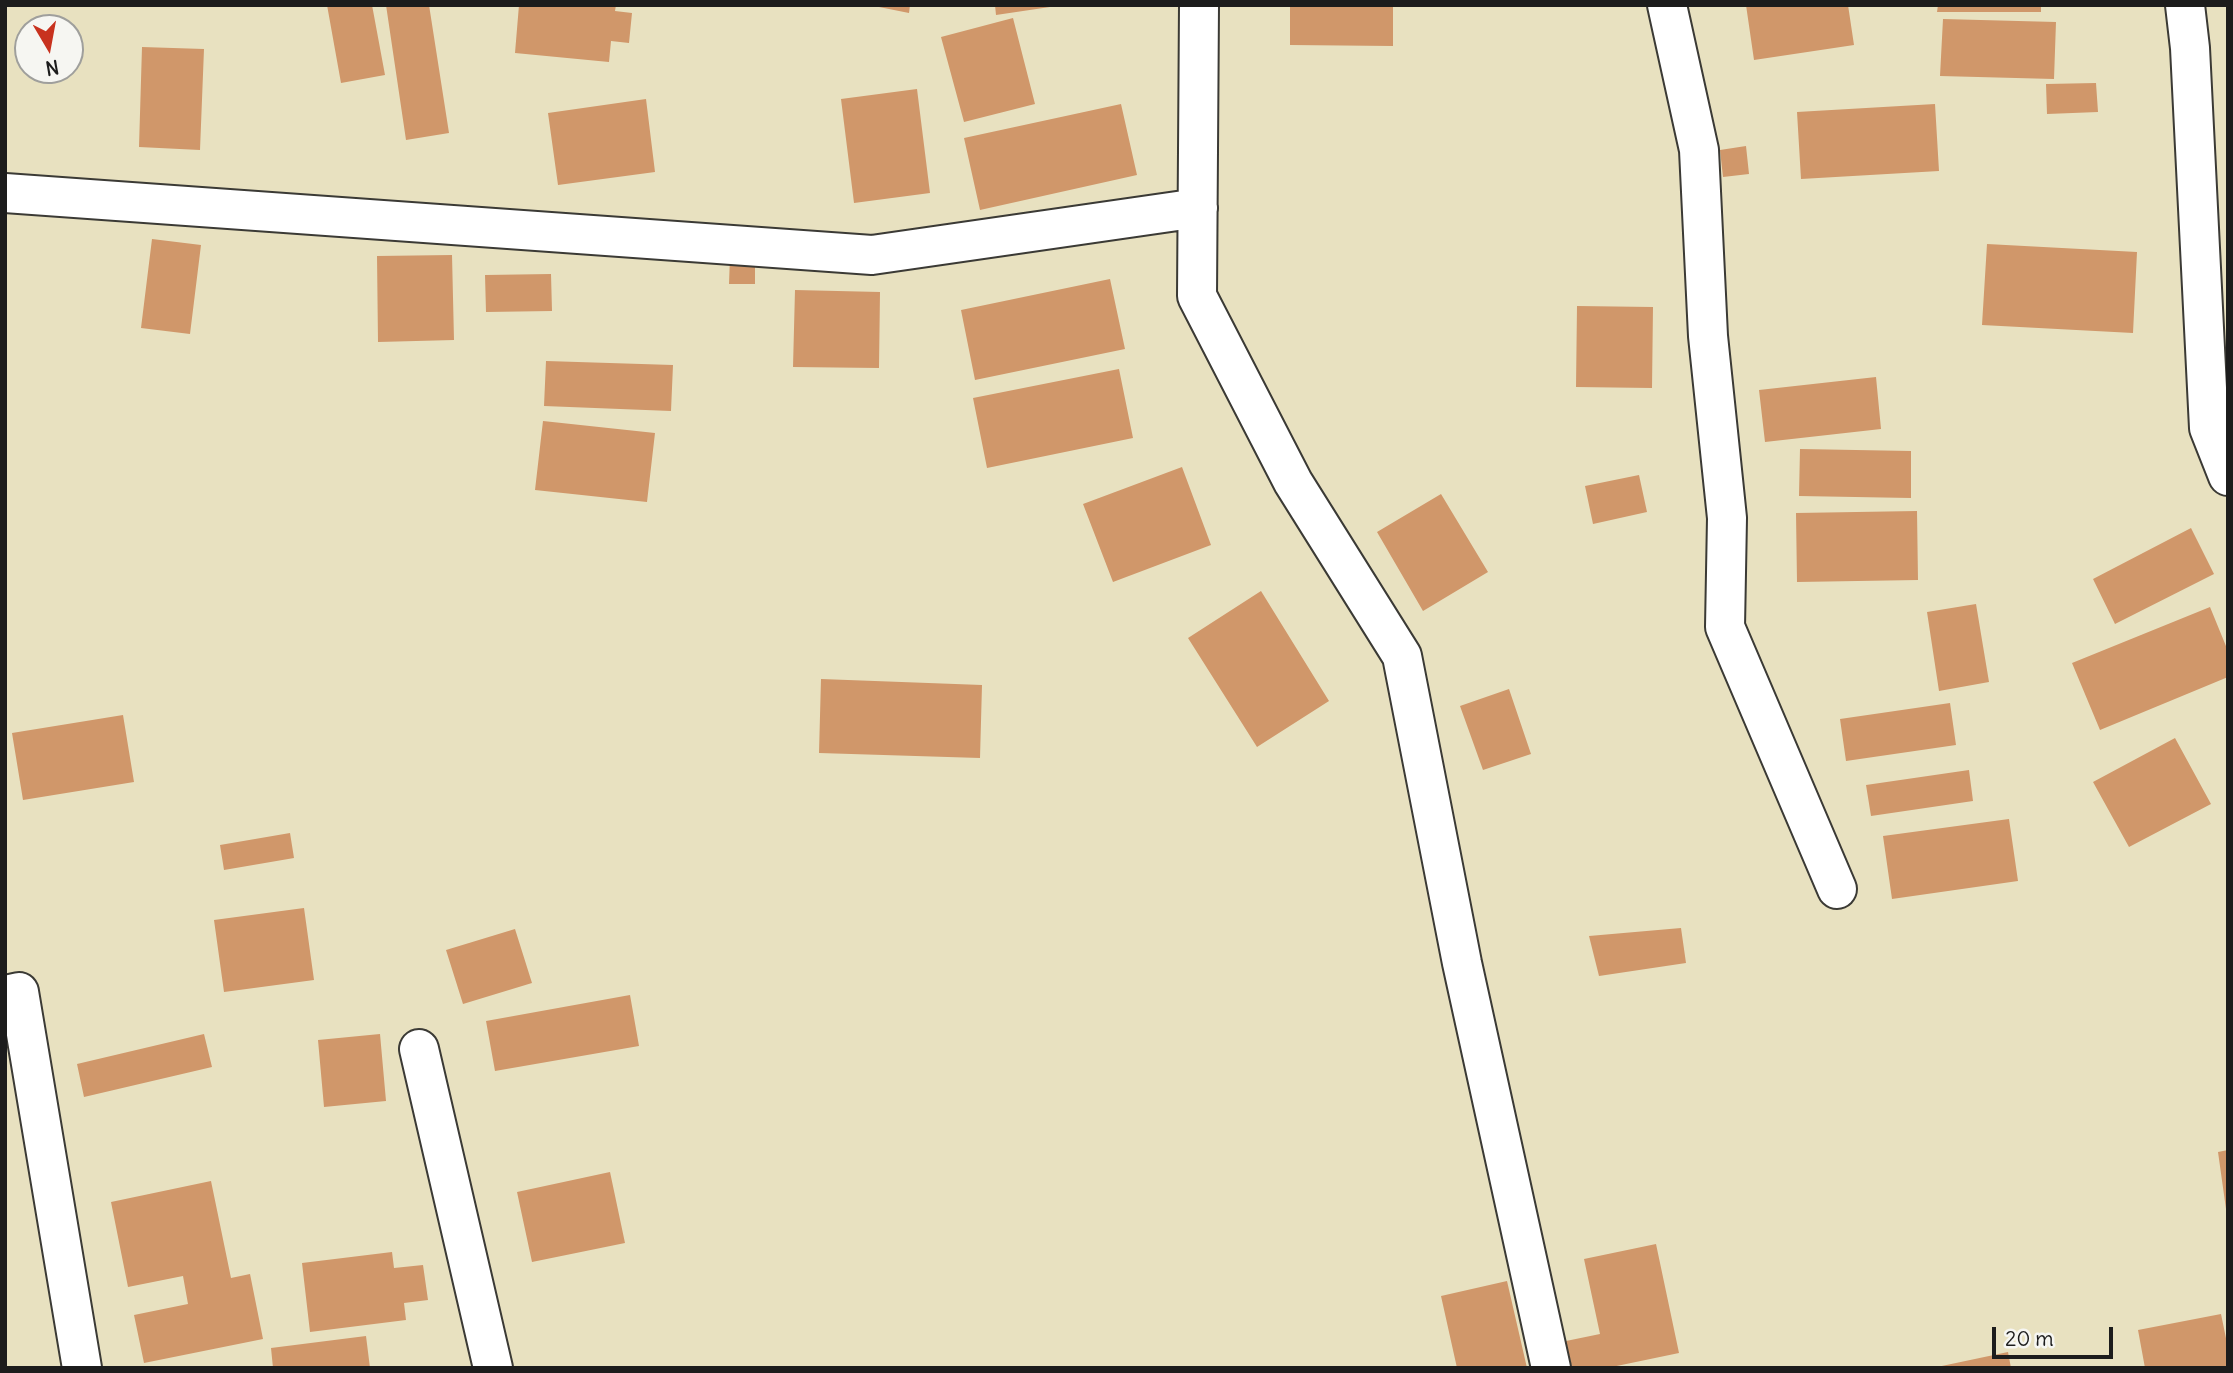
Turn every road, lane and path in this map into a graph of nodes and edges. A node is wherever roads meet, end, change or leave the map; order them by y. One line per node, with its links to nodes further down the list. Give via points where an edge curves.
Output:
1 (1199, 5): 5 (street)
2 (1668, 5): 7 (street, via 1699,150 1708,336 1727,518 1725,627)
3 (2185, 5): 6 (street, via 2209,428)
4 (5, 193): 5 (street, via 872,255)
5 (1198, 208): 12 (street, via 1197,296 1293,482 1402,656 1462,963)
6 (2228, 476)
7 (1837, 889)
8 (5, 995): 10 (street, via 19,992)
9 (419, 1049): 11 (street)
10 (82, 1368)
11 (493, 1368)
12 (1551, 1368)

